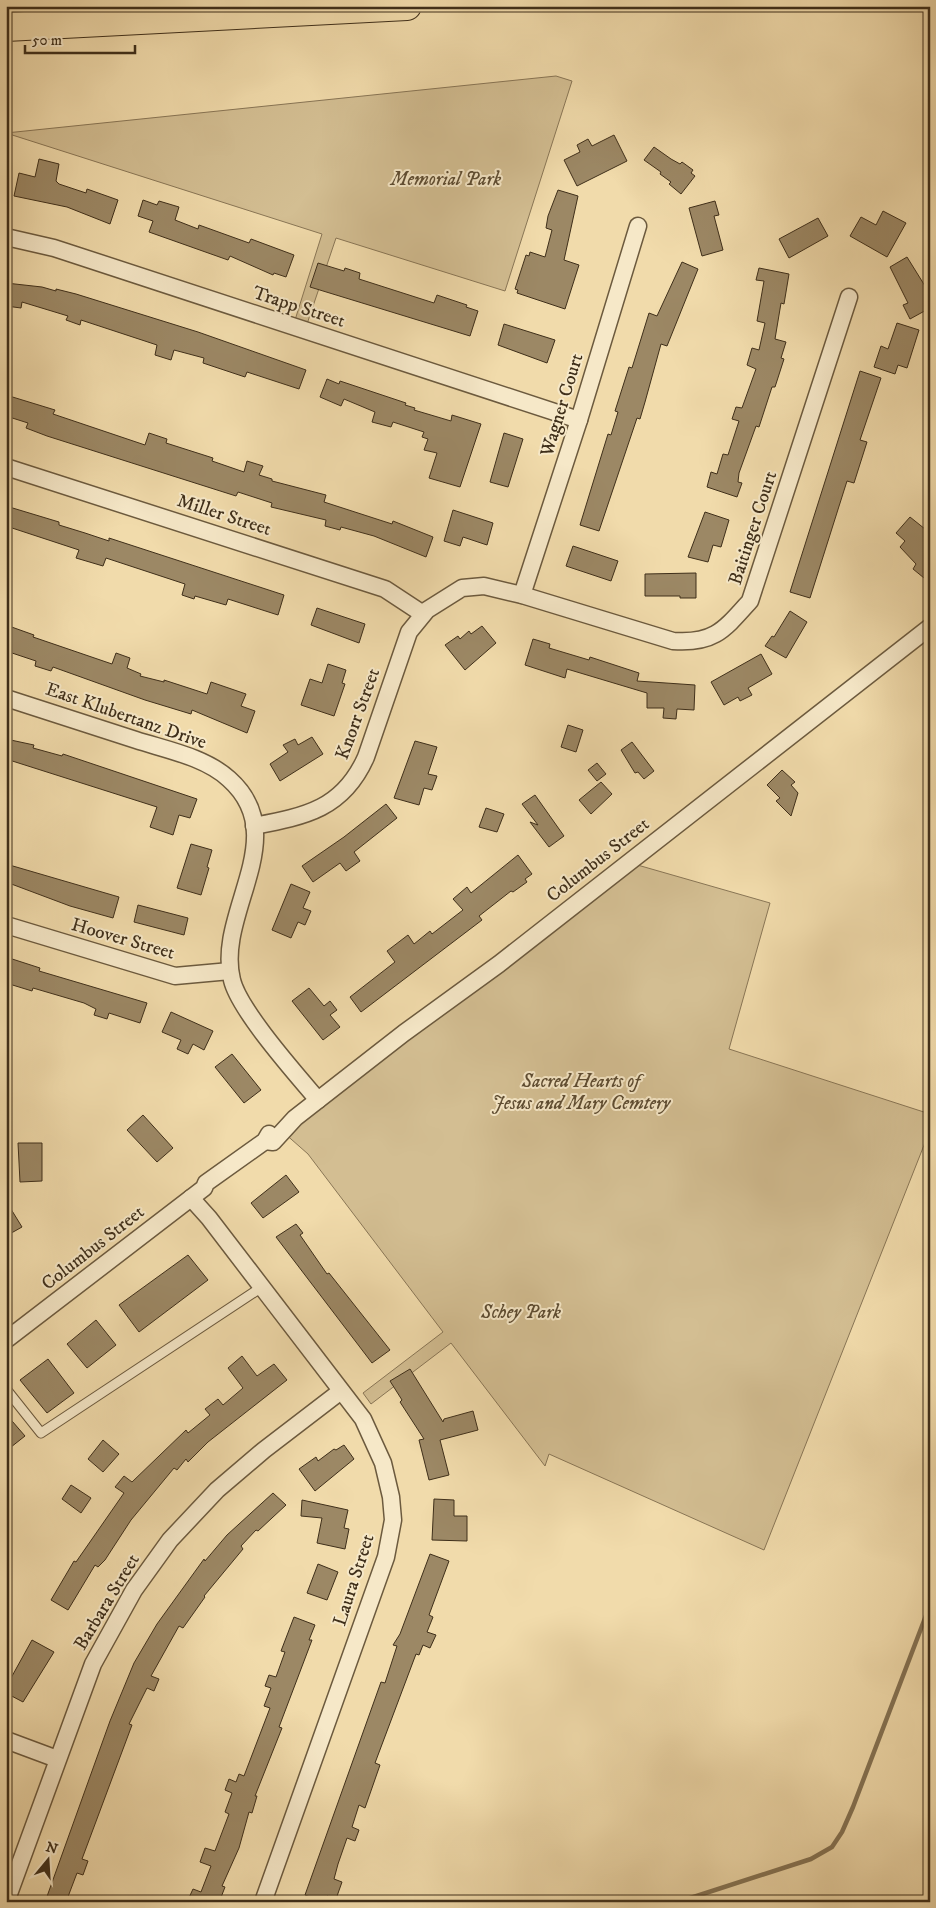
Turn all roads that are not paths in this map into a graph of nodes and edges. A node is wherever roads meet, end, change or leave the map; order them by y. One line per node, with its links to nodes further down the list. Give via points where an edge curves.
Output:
1 (407, 6): 2 (highway)
2 (160, 18): 3 (highway); 4 (highway, via 64,34)
3 (6, 27)
4 (6, 38)
5 (638, 226): 8 (street, Wagner Court)
6 (6, 237): 8 (street, Trapp Street, via 54,248)
7 (849, 297): 10 (street, Baitinger Court, via 750,601 731,623 714,636 695,642 673,641)
8 (579, 420): 10 (street, Wagner Court)
9 (6, 467): 11 (street, Miller Street, via 362,580 385,589)
10 (522, 595): 11 (street, Baitinger Court, via 484,586 462,588)
11 (423, 614): 14 (street, Knorr Street, via 409,632 358,775 343,792 302,817)
12 (930, 627): 17 (street, Columbus Street, via 499,964)
13 (6, 698): 14 (street, East Klubertanz Drive, via 182,754 213,768 230,780 244,797)
14 (254, 826): 16 (street, East Klubertanz Drive, via 256,833 251,867 229,948)
15 (6, 925): 16 (street, Hoover Street, via 175,976)
16 (230, 971): 17 (street, East Klubertanz Drive, via 232,982 247,1010)
17 (318, 1100): 18 (street, Columbus Street, via 290,1122 290,1126 273,1142 265,1141 240,1161 234,1162)
18 (191, 1198): 19 (street, Laura Street); 20 (street, Columbus Street)
19 (262, 1287): 21 (lane, via 41,1433); 22 (street, Laura Street)
20 (6, 1340)
21 (6, 1389)
22 (341, 1391): 24 (street, Barbara Street, via 217,1490 154,1561 101,1646); 26 (street, Laura Street, via 363,1419 383,1463 393,1520 386,1557)
23 (6, 1740): 24 (street)
24 (57, 1759): 25 (street, Barbara Street)
25 (6, 1902)
26 (263, 1902)

